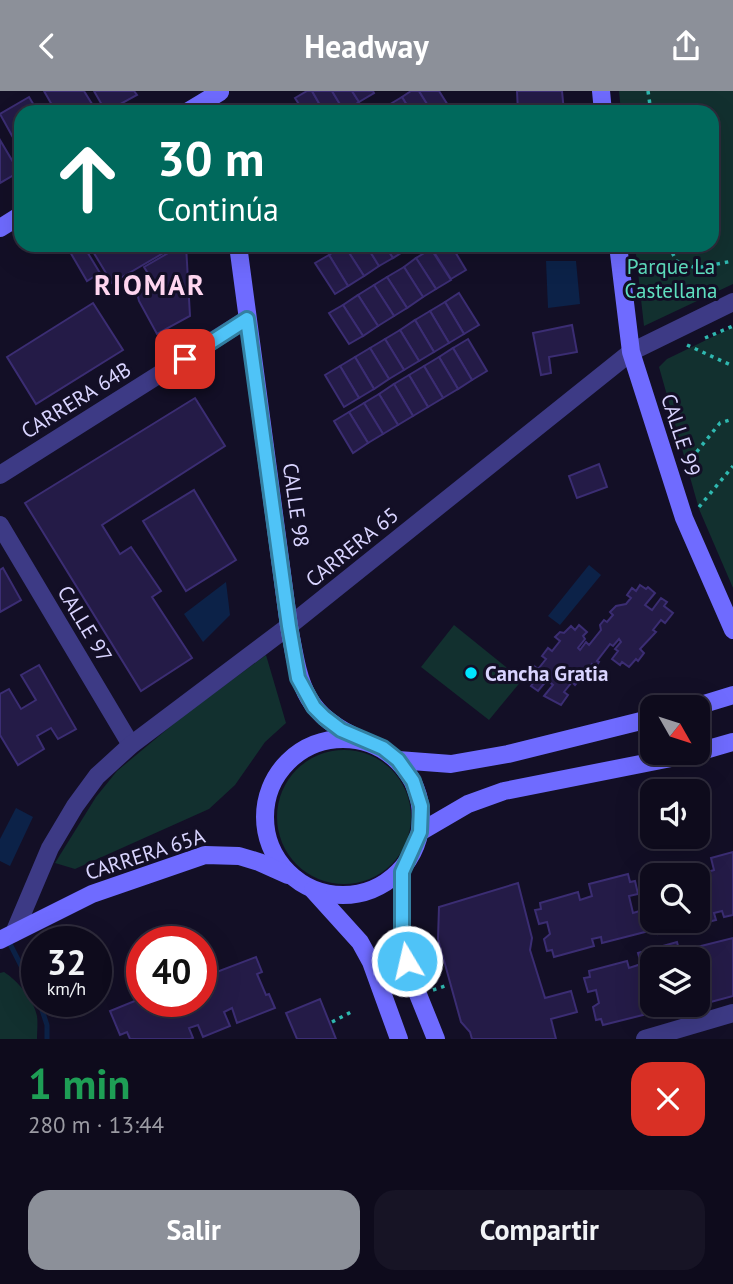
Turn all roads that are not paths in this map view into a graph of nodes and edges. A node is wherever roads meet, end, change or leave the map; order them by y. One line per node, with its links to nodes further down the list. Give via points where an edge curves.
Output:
1 (220, 91): 2 (street)
2 (198, 105)
3 (239, 252): 6 (street, CALLE 98)
4 (619, 252): 7 (street, CALLE 99)
5 (733, 302): 7 (street, CARRERA 65)
6 (247, 319): 8 (street, CARRERA 64B); 10 (street, CALLE 98)
7 (631, 352): 10 (street, CARRERA 65); 11 (street, CALLE 99, via 684,518)
8 (0, 475)
9 (0, 525): 17 (street, CALLE 97)
10 (289, 626): 15 (street, CALLE 98, via 298,678 314,707 341,730); 17 (street, CARRERA 65)
11 (733, 630)
12 (733, 695): 13 (street)
13 (710, 702)
14 (640, 721): 19 (street, via 451,764)
15 (364, 741): 19 (street); 23 (street, via 345,738 307,747 291,758 269,790 265,809 271,848)
16 (733, 743): 18 (street)
17 (131, 745): 24 (street, CARRERA 65, via 97,776 75,806)
18 (710, 749)
19 (398, 760): 21 (street, via 413,781 421,806)
20 (640, 764): 21 (street, via 504,792 468,804)
21 (420, 832): 22 (street)
22 (402, 872): 23 (street, via 367,893 330,893); 27 (street, via 402,945)
23 (302, 883): 24 (street, CARRERA 65A, via 260,862 205,855 92,894); 26 (street, via 360,943)
24 (5, 934)
25 (733, 1013): 28 (street)
26 (399, 1039)
27 (436, 1039)
28 (645, 1039)

